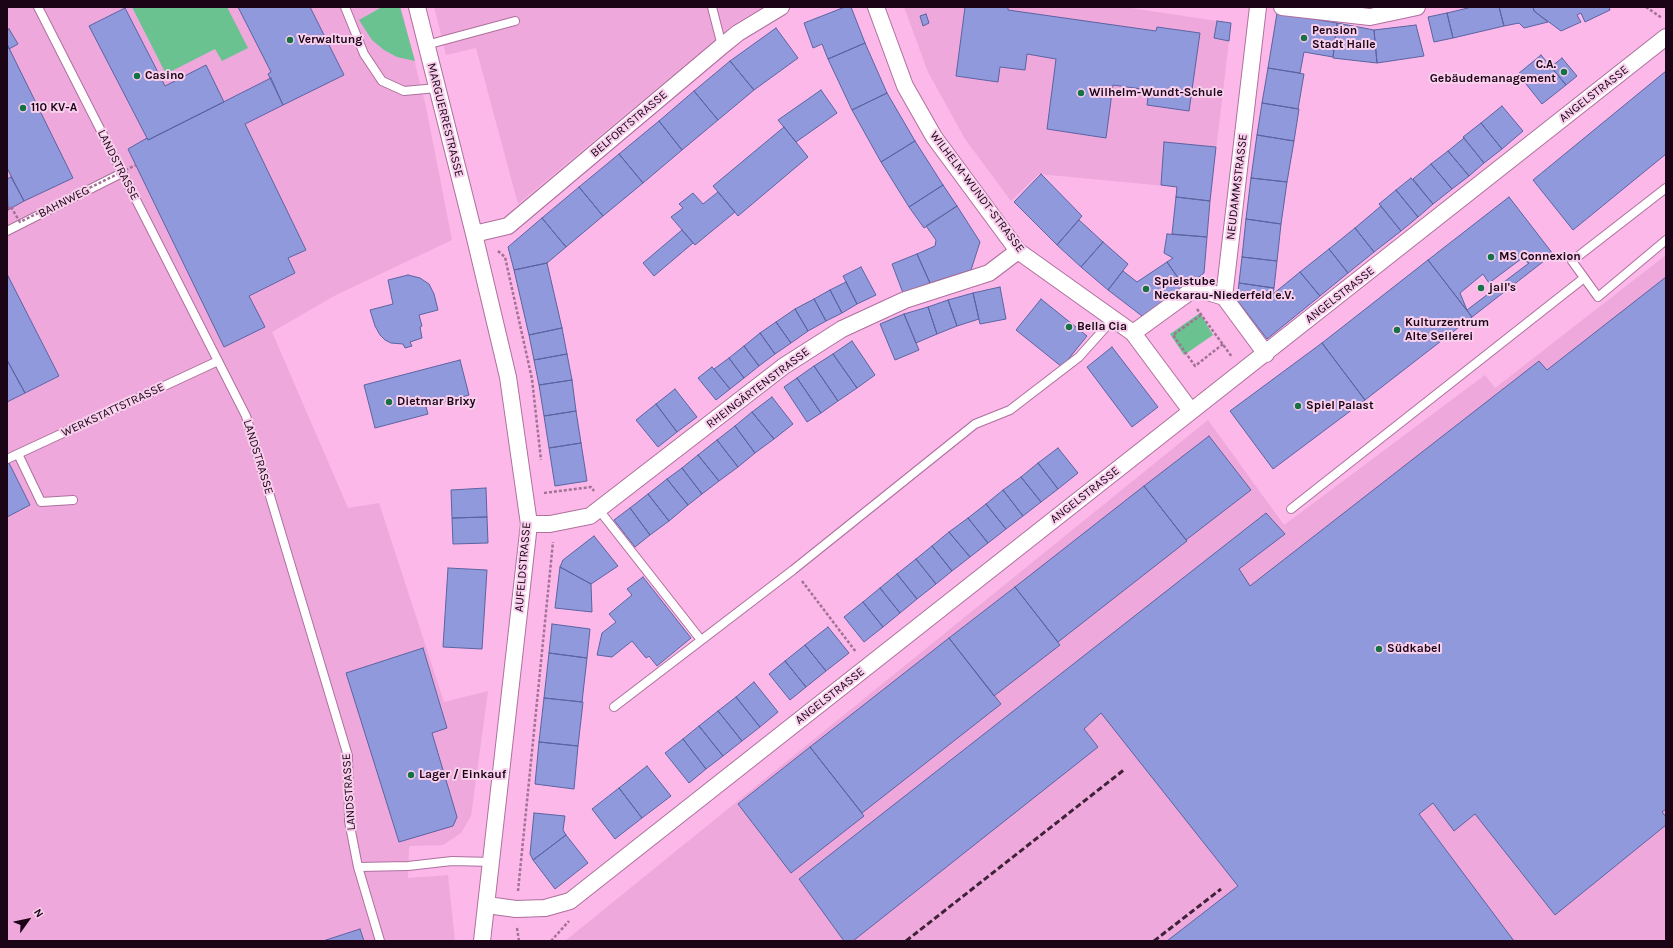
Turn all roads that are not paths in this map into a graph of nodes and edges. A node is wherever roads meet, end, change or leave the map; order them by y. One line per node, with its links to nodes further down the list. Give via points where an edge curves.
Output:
1 (38, 7): 15 (lane, LANDSTRASSE)
2 (344, 7): 14 (lane, via 364,54 382,81 404,90)
3 (417, 7): 12 (street, MARGUERRESTRASSE)
4 (712, 7): 13 (lane)
5 (781, 7): 13 (street, BELFORTSTRASSE, via 738,33)
6 (876, 7): 20 (street, WILHELM-WUNDT-STRASSE, via 905,86 934,137)
7 (1258, 7): 22 (street, NEUDAMMSTRASSE)
8 (1282, 7): 9 (street, via 1370,17)
9 (1417, 7)
10 (515, 21): 12 (lane)
11 (1666, 37): 25 (street, ANGELSTRASSE)
12 (426, 45): 14 (street, MARGUERRESTRASSE)
13 (722, 46): 18 (street, BELFORTSTRASSE, via 508,226)
14 (437, 88): 18 (street, MARGUERRESTRASSE)
15 (122, 173): 17 (lane, BAHNWEG); 26 (lane, LANDSTRASSE)
16 (1666, 188): 21 (lane, via 1572,261)
17 (7, 231)
18 (474, 234): 33 (street, AUFELDSTRASSE, via 508,378)
19 (1666, 240): 21 (lane, via 1598,297)
20 (1018, 251): 23 (street, WILHELM-WUNDT-STRASSE); 31 (street, RHEINGÄRTENSTRASSE, via 989,273 905,300 842,329 784,366)
21 (1584, 278): 32 (lane)
22 (1224, 297): 24 (street, via 1195,288); 25 (street)
23 (1112, 319): 24 (street, WILHELM-WUNDT-STRASSE); 34 (lane, via 1079,357 1010,410 975,424)
24 (1133, 333): 27 (street, WILHELM-WUNDT-STRASSE)
25 (1266, 354): 27 (street, ANGELSTRASSE)
26 (218, 361): 28 (lane, WERKSTATTSTRASSE); 37 (lane, LANDSTRASSE, via 246,416 348,756 350,821)
27 (1191, 411): 38 (street, ANGELSTRASSE, via 570,901 545,908 523,909)
28 (18, 454): 29 (lane, WERKSTATTSTRASSE); 30 (lane, via 42,502)
29 (7, 459)
30 (73, 500)
31 (603, 507): 33 (street, RHEINGÄRTENSTRASSE, via 590,516 550,524); 34 (lane)
32 (1290, 509)
33 (529, 524): 36 (street, AUFELDSTRASSE)
34 (701, 640): 35 (lane)
35 (614, 707)
36 (492, 862): 37 (lane, via 452,861 408,866); 38 (street, AUFELDSTRASSE)
37 (358, 867): 39 (lane, LANDSTRASSE)
38 (487, 904): 40 (street, AUFELDSTRASSE)
39 (380, 941)
40 (482, 941)

